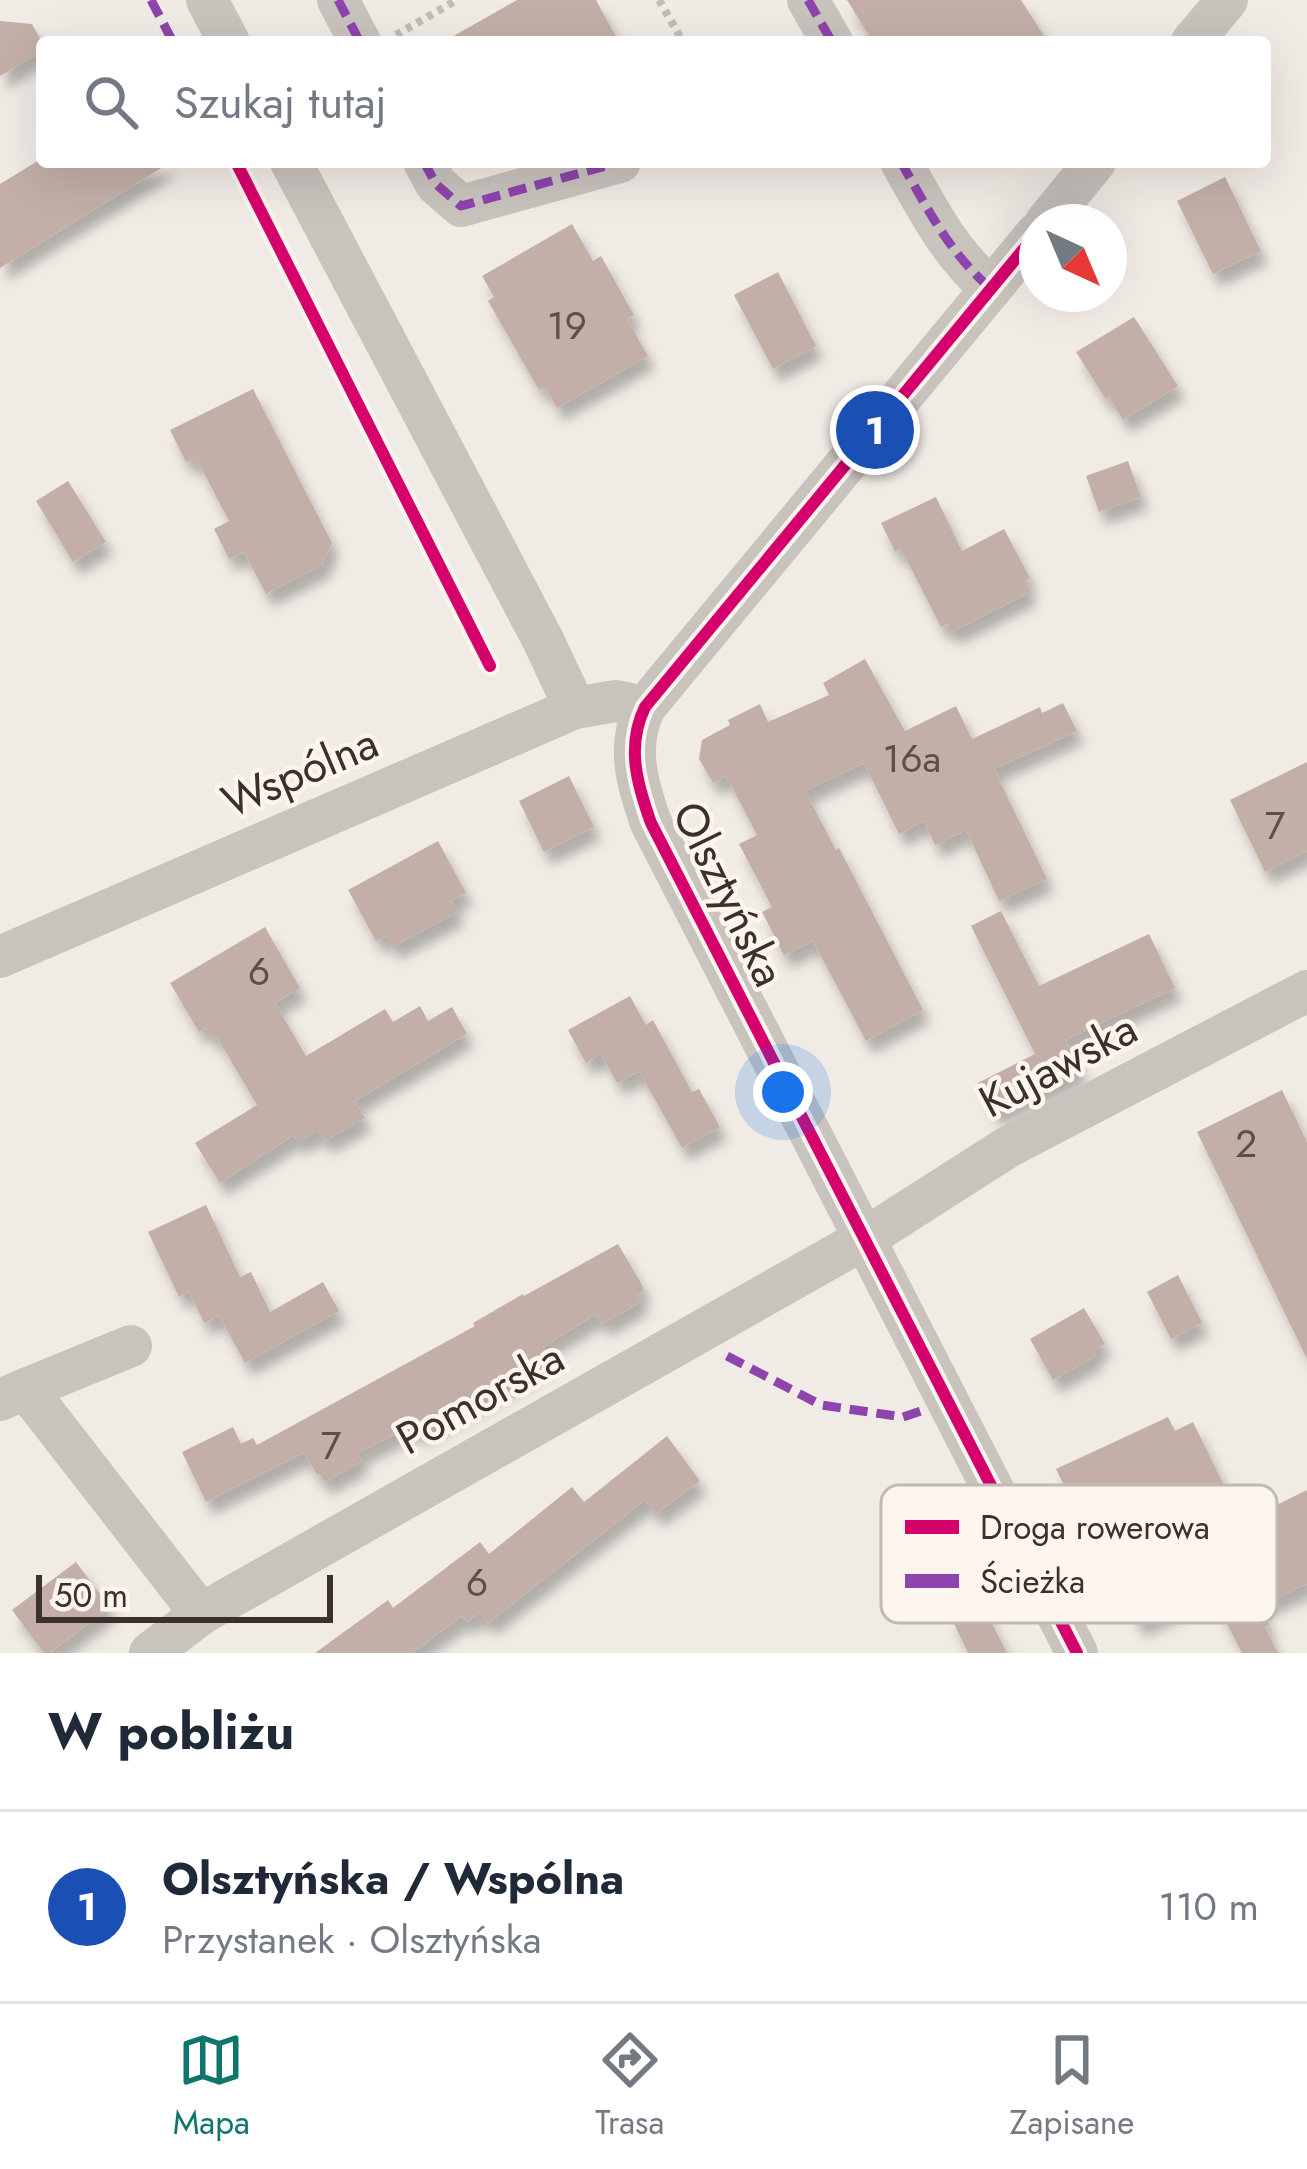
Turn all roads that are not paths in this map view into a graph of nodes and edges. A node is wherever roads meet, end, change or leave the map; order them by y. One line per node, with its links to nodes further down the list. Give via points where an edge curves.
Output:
1 (208, 0): 5 (street)
2 (338, 0): 6 (street)
3 (808, 0): 7 (street)
4 (1227, 0): 8 (street)
5 (226, 36)
6 (357, 36)
7 (829, 36)
8 (1197, 36)
9 (294, 168): 18 (street)
10 (427, 168): 11 (street, via 461,206)
11 (598, 168)
12 (904, 168): 16 (street, via 948,245)
13 (1090, 168): 14 (street)
14 (1061, 204)
15 (1019, 255): 16 (street)
16 (992, 289): 17 (street)
17 (645, 706): 18 (street, Wspólna); 21 (street, Olsztyńska, via 635,776 651,823)
18 (574, 708): 19 (street, Wspólna)
19 (0, 957)
20 (1307, 992): 21 (street, Kujawska, via 1008,1147)
21 (864, 1239): 24 (street, Olsztyńska); 25 (street, Pomorska)
22 (131, 1346): 23 (street)
23 (13, 1394): 25 (street)
24 (991, 1485)
25 (201, 1614): 27 (street, Pomorska)
26 (1062, 1623): 28 (street, Olsztyńska)
27 (150, 1653)
28 (1077, 1653)

